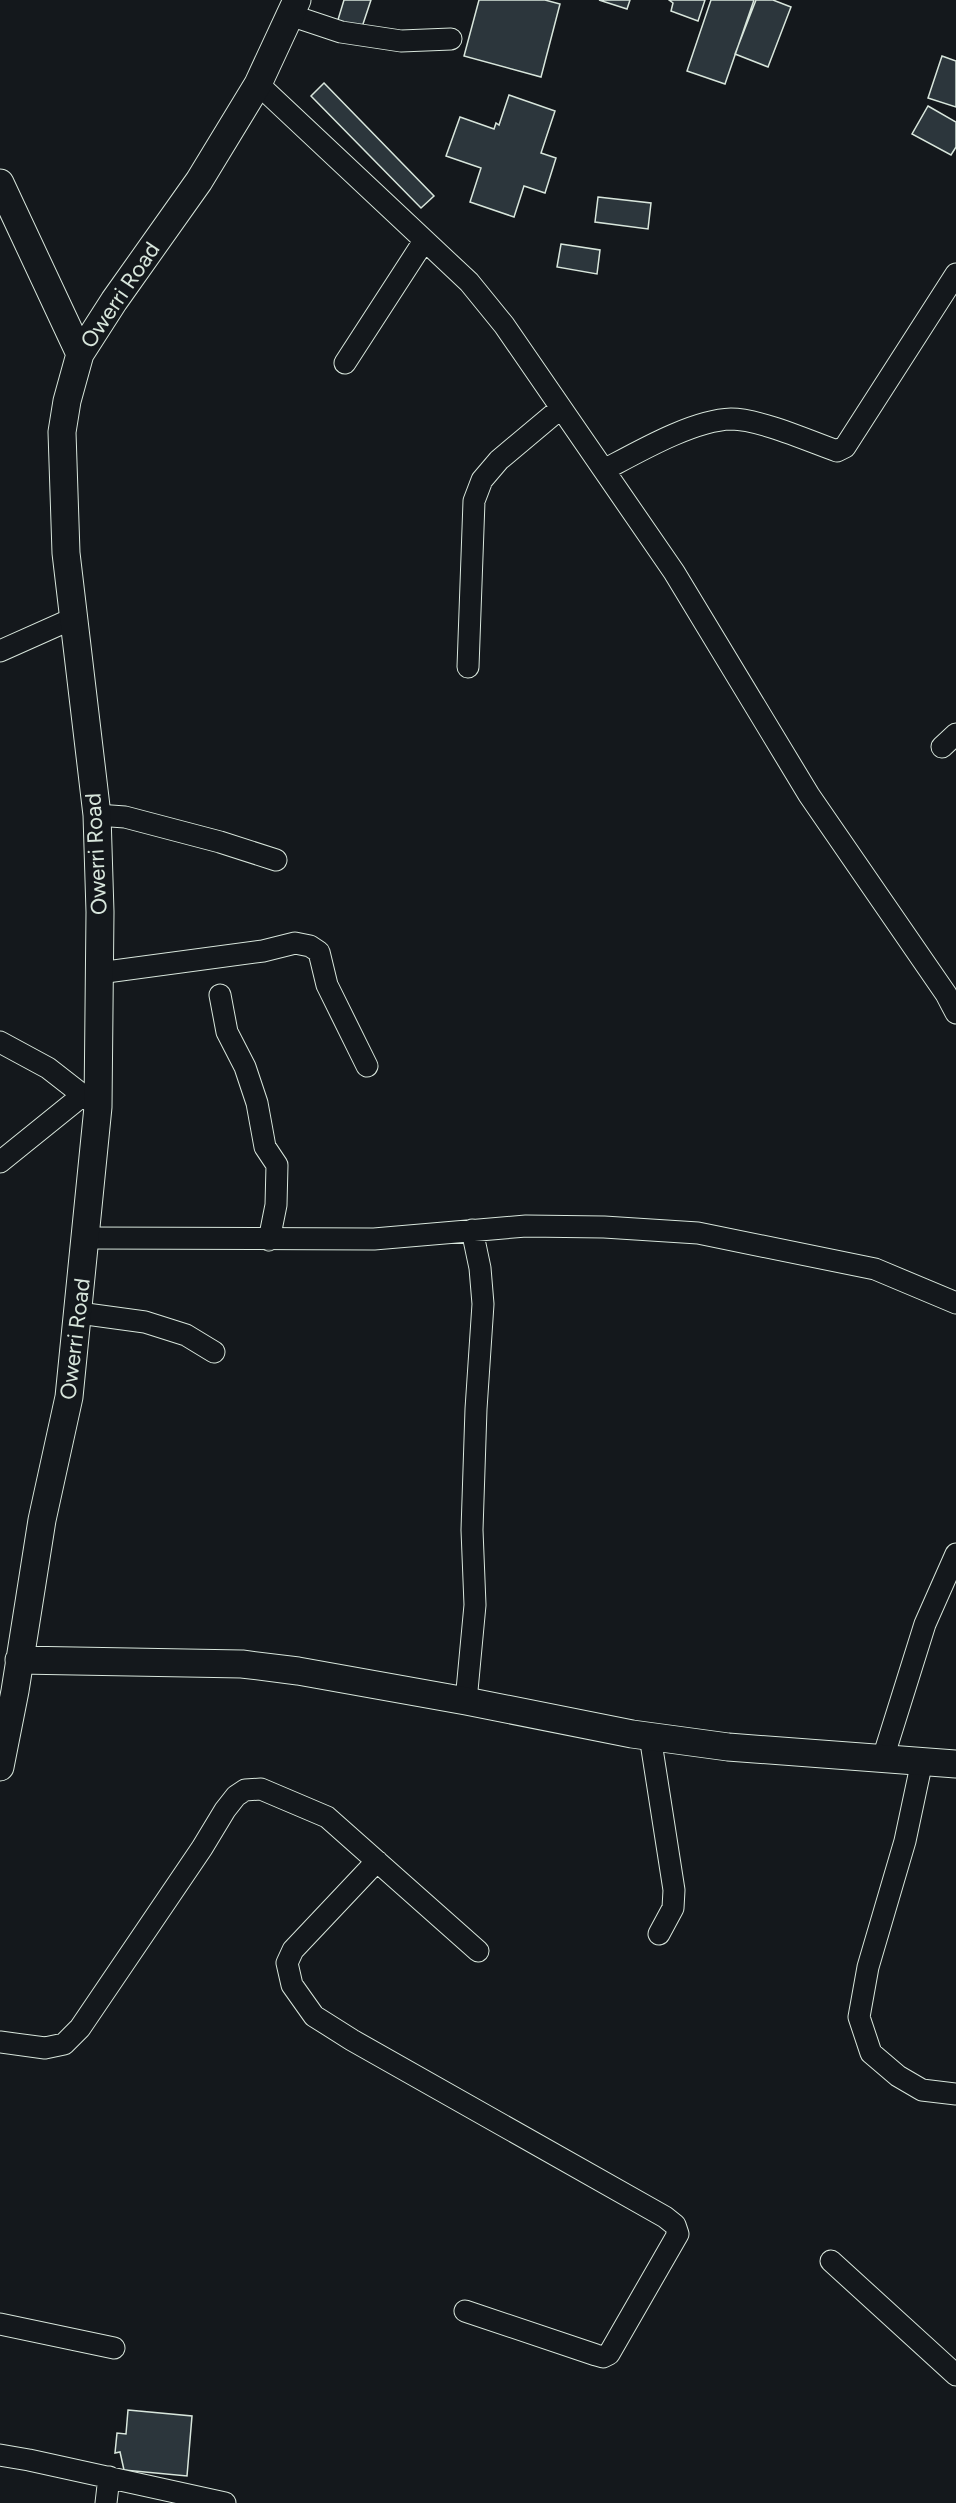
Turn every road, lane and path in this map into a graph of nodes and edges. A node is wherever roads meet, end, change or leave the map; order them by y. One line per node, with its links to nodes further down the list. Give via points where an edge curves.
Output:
1 (293, 5): 2 (street, via 341,32 391,40); 3 (main road, Owerri Road)
2 (451, 39)
3 (258, 84): 5 (street); 7 (main road, Owerri Road, via 199,181)
4 (0, 183): 7 (main road)
5 (424, 241): 8 (street); 9 (street, via 469,282)
6 (956, 274): 10 (street, via 845,447 837,451 734,419 700,425)
7 (80, 354): 11 (main road, Owerri Road, via 62,432 66,553)
8 (345, 363)
9 (561, 408): 10 (street); 13 (street, via 499,460 482,480 474,501)
10 (604, 470): 18 (street, via 674,572 808,795)
11 (74, 618): 12 (street); 14 (main road, Owerri Road)
12 (0, 651)
13 (468, 667)
14 (97, 815): 15 (street, via 125,817); 16 (main road, Owerri Road)
15 (276, 860)
16 (99, 973): 20 (street, via 263,951 295,943 310,946 319,952 327,984); 21 (main road, Owerri Road)
17 (220, 995): 25 (street, via 227,1032 254,1094 265,1147 277,1165 276,1205)
18 (953, 1000)
19 (0, 1042): 21 (street, via 48,1068)
20 (368, 1066)
21 (91, 1101): 22 (street); 24 (main road, Owerri Road)
22 (0, 1162)
23 (472, 1230): 25 (street, via 374,1239); 26 (street, via 548,1226 698,1233 875,1269); 32 (street, via 483,1304 472,1530 475,1605)
24 (86, 1238): 25 (street); 27 (main road, Owerri Road)
25 (269, 1240)
26 (956, 1303)
27 (79, 1312): 28 (street, via 145,1322 186,1335); 30 (main road, Owerri Road, via 69,1397 42,1520)
28 (214, 1352)
29 (956, 1554): 34 (street, via 925,1624)
30 (19, 1660): 31 (main road, Owerri Road); 32 (main road, via 242,1664)
31 (8, 1690): 37 (main road, Owerri Road)
32 (466, 1701): 33 (main road)
33 (650, 1736): 34 (main road, via 728,1747); 39 (street, via 674,1890 673,1908)
34 (883, 1758): 35 (main road)
35 (922, 1761): 36 (main road); 42 (street, via 868,1966 859,2017 871,2053 898,2076 922,2090)
36 (956, 1764)
37 (0, 1767)
38 (377, 1862): 40 (street); 41 (street, via 327,1817 261,1789 245,1790 225,1810 80,2028 64,2044 45,2048); 44 (street, via 293,1950 287,1963 292,1985 314,2016 665,2217 675,2225 678,2234 609,2354 596,2355)
39 (659, 1935)
40 (478, 1951)
41 (0, 2042)
42 (956, 2094)
43 (831, 2261): 47 (street)
44 (465, 2311)
45 (0, 2324): 46 (street)
46 (114, 2348)
47 (956, 2375)
48 (0, 2455): 49 (street)
49 (109, 2477): 50 (street); 51 (street)
50 (106, 2503)
51 (225, 2503)

